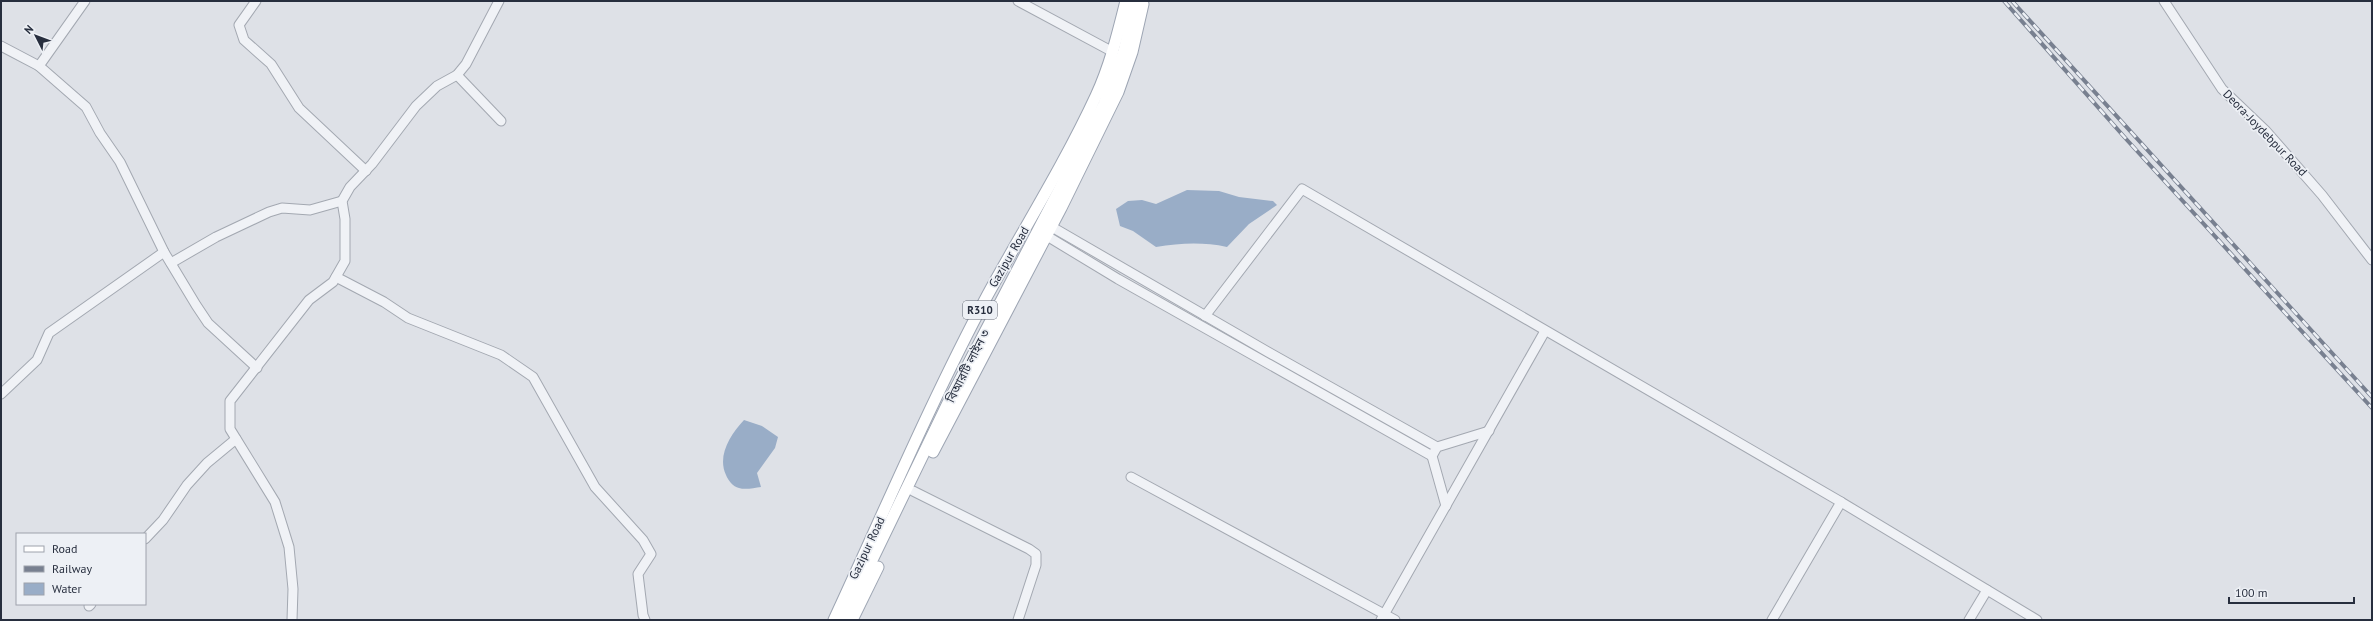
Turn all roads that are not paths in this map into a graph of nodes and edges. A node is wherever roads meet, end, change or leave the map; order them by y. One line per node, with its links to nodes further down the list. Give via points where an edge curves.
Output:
1 (85, 1): 11 (street)
2 (256, 1): 14 (street, via 239,24 244,40 271,64 299,108)
3 (499, 1): 12 (street, via 480,41)
4 (1018, 1): 10 (street)
5 (1126, 1): 10 (main road, Gazipur Road / R310)
6 (1136, 1): 39 (main road, বিআরটি লাইন ৩, via 1124,51 1104,104 948,403)
7 (1143, 1): 16 (main road, Gazipur Road / R310, via 1132,52 1118,92)
8 (2164, 1): 18 (street, Deora-Joydebpur Road, via 2222,89 2266,132 2322,195)
9 (1, 46): 11 (street)
10 (1113, 52): 38 (main road, Gazipur Road / R310, via 1096,95 1033,216 987,297)
11 (39, 66): 17 (street, via 86,106 100,133 120,162)
12 (456, 75): 13 (street); 14 (street, via 437,86 416,106)
13 (501, 121)
14 (366, 171): 15 (street, via 350,187)
15 (342, 201): 19 (street, via 310,210 282,208 269,212 230,230); 20 (street, via 345,219 345,261)
16 (1049, 231): 21 (street); 28 (street, via 1125,283); 30 (main road, Gazipur Road / R310)
17 (164, 252): 19 (street); 24 (street, via 49,333 37,360)
18 (2372, 260)
19 (171, 263): 23 (street, via 208,323)
20 (336, 277): 23 (street, via 309,300); 37 (street, via 384,302 408,318 501,355 533,376 595,487 643,540 651,554 638,574 642,615)
21 (1205, 316): 22 (street, via 1302,189); 27 (street)
22 (1545, 331): 25 (street); 31 (street)
23 (256, 368): 26 (street, via 230,401 230,429)
24 (1, 394)
25 (1489, 431): 27 (street); 32 (street)
26 (236, 439): 33 (street, via 197,474); 36 (street, via 274,502 289,547 293,589)
27 (1437, 447): 28 (street)
28 (1432, 456): 32 (street)
29 (1131, 477): 35 (street)
30 (913, 491): 40 (main road, Gazipur Road / R310); 41 (street, via 1036,554 1036,565)
31 (1841, 502): 34 (street); 43 (street)
32 (1446, 506): 35 (street)
33 (146, 539)
34 (1987, 590): 44 (street); 45 (street)
35 (1383, 617): 42 (street)
36 (292, 620)
37 (645, 620)
38 (834, 620)
39 (843, 620)
40 (852, 620)
41 (1018, 620)
42 (1395, 620)
43 (1772, 620)
44 (1969, 620)
45 (2037, 620)

